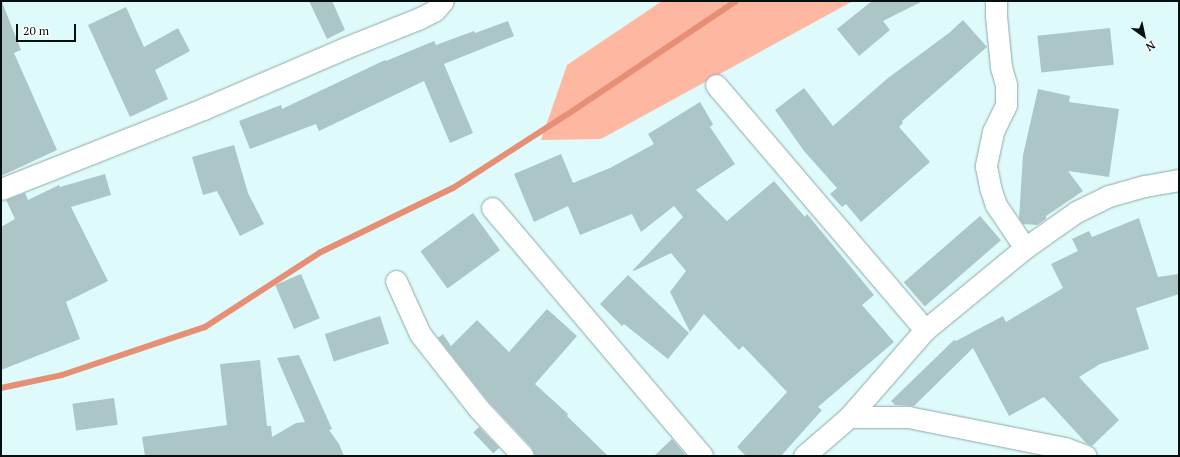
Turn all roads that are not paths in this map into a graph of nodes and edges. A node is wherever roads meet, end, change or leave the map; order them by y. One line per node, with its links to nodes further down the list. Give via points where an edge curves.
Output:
1 (443, 1): 5 (street, via 434,11 420,18 203,110)
2 (996, 1): 7 (street, via 1001,67 1006,84 1006,105 993,132 986,166 996,205)
3 (716, 85): 9 (street)
4 (1179, 180): 7 (street, via 1109,196 1076,212)
5 (1, 189)
6 (492, 208): 12 (street)
7 (1025, 248): 9 (street)
8 (396, 281): 11 (street, via 420,334 479,408)
9 (926, 330): 10 (street)
10 (849, 417): 13 (street); 14 (street, via 908,417 1065,448)
11 (523, 456)
12 (702, 456)
13 (804, 456)
14 (1086, 456)

